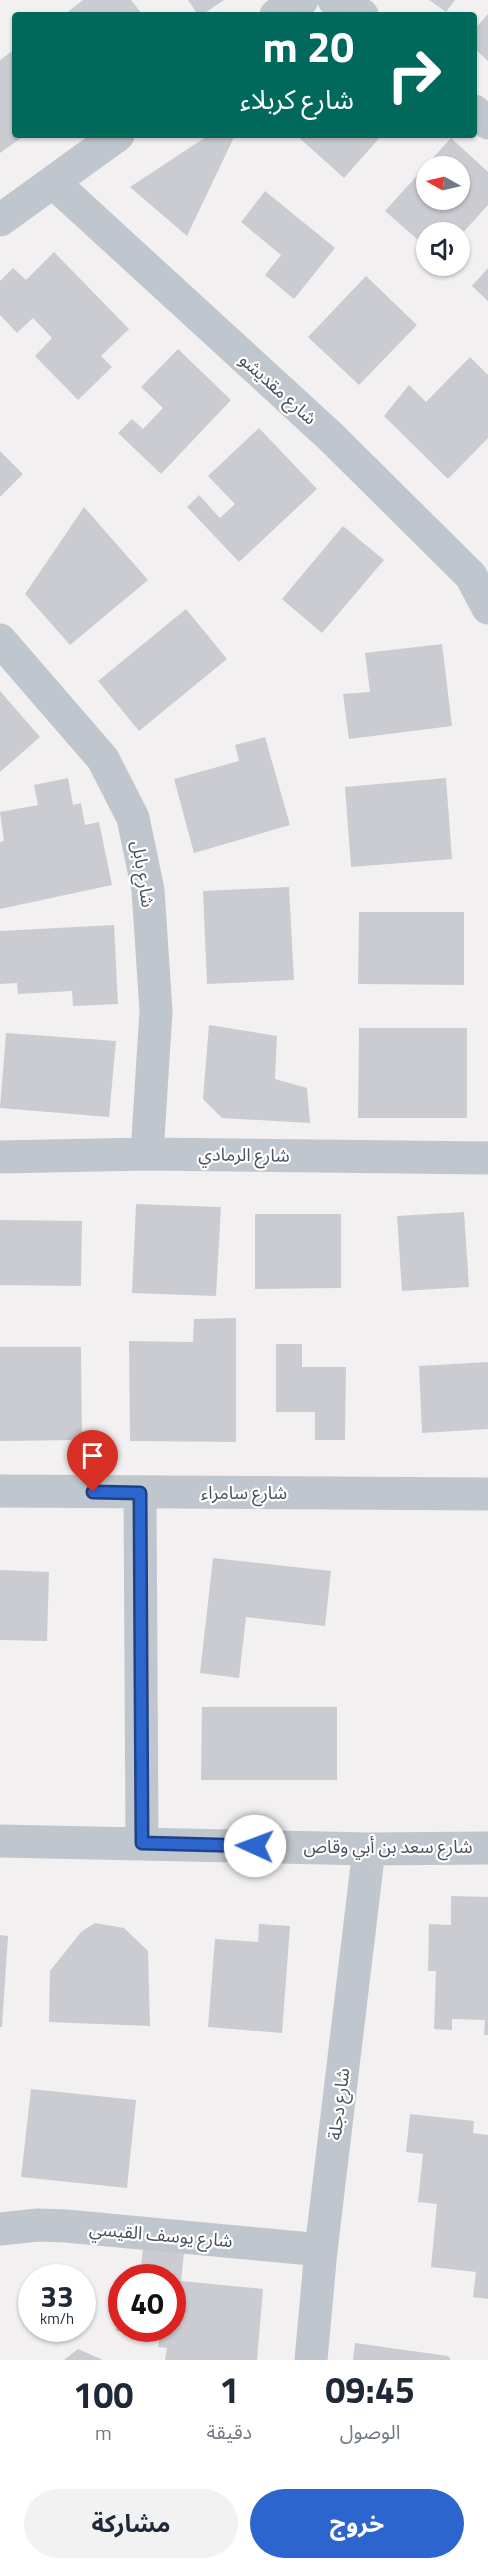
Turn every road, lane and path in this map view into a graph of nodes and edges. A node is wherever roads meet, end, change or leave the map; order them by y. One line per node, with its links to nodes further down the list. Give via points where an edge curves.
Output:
1 (302, 0): 3 (street)
2 (334, 0): 4 (street)
3 (281, 12)
4 (356, 12)
5 (114, 138): 6 (street)
6 (54, 183): 7 (street); 8 (street, شارع مقديشو, via 332,437 471,576)
7 (0, 220)
8 (488, 608)
9 (0, 640): 10 (street, شارع بابل, via 104,759 133,818 148,890 156,1011)
10 (147, 1154): 11 (street, شارع الرمادي); 12 (street, شارع الرمادي)
11 (0, 1157)
12 (488, 1158)
13 (0, 1491): 14 (street, شارع سامراء)
14 (140, 1493): 15 (street, شارع سامراء); 17 (street)
15 (488, 1494)
16 (0, 1841): 17 (street, شارع سعد بن أبي وقاص)
17 (142, 1843): 19 (street, شارع سعد بن أبي وقاص)
18 (488, 1848): 19 (street, شارع سعد بن أبي وقاص)
19 (369, 1849): 21 (street, شارع دجلة)
20 (0, 2229): 21 (street, شارع يوسف القيسي, via 66,2226)
21 (321, 2250): 22 (street, شارع دجلة)
22 (311, 2360)

